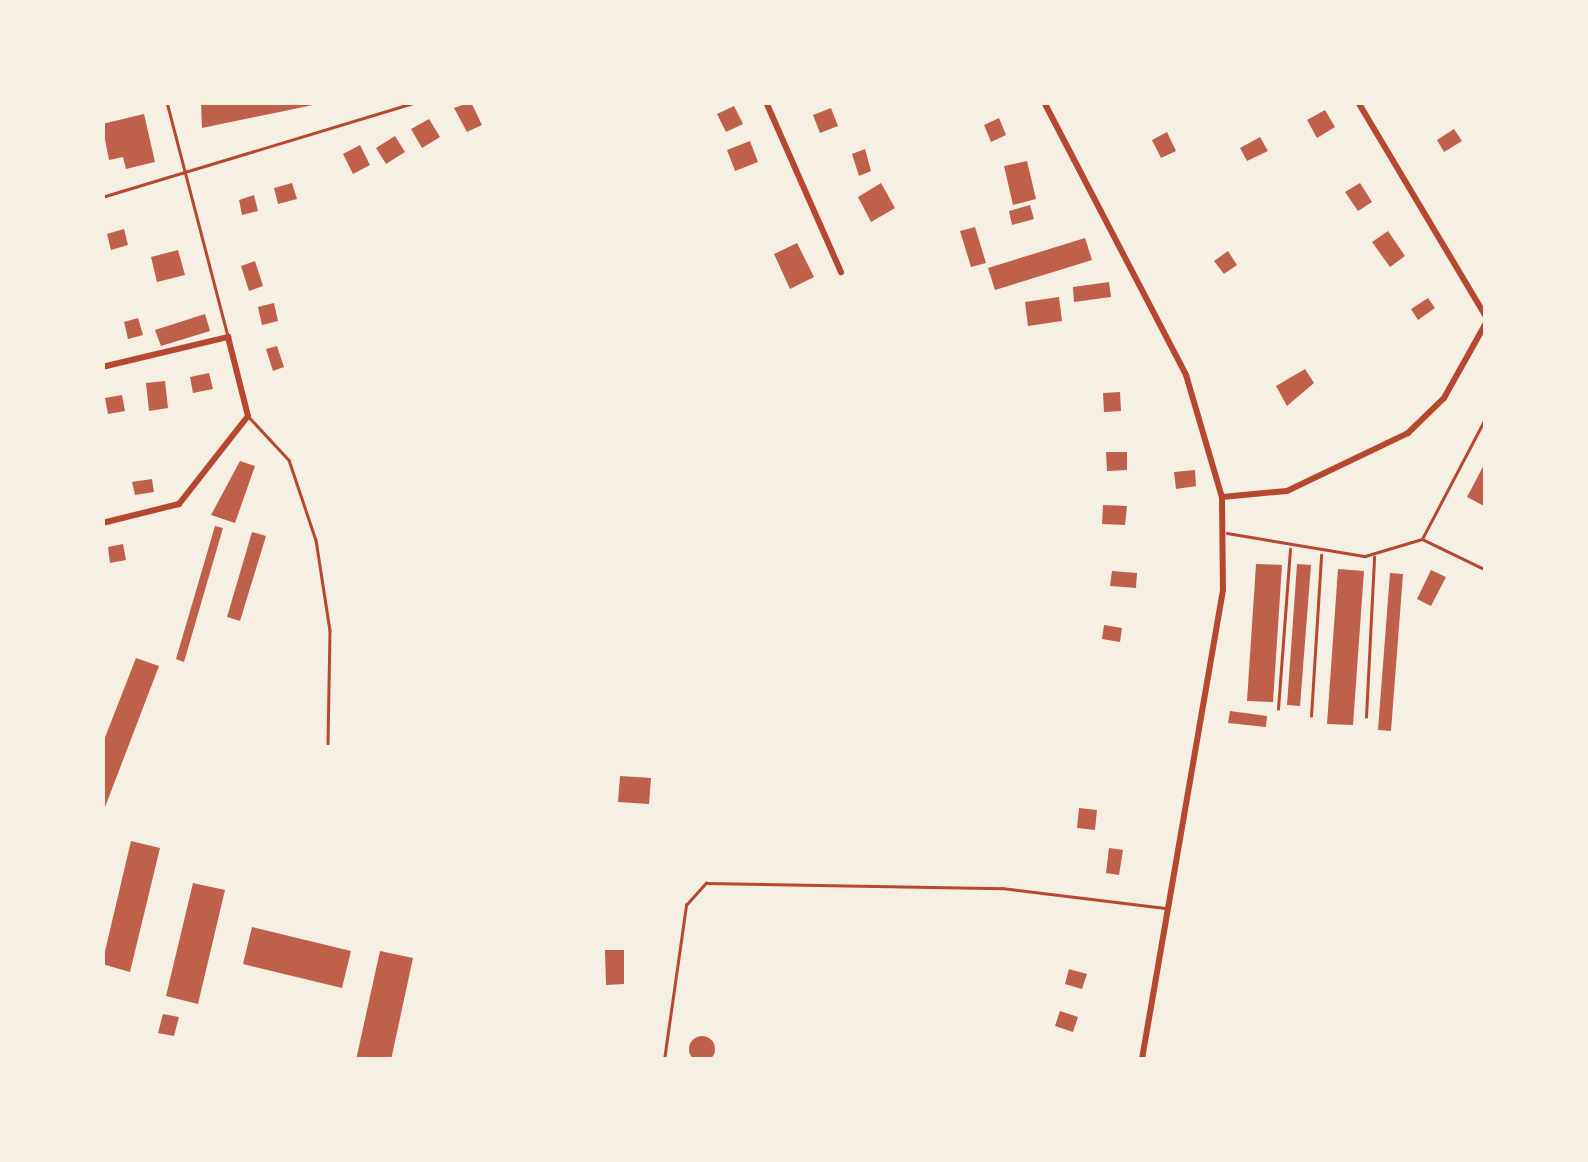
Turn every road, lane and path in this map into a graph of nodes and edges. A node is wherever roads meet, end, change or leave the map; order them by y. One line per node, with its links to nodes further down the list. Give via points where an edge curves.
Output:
1 (166, 102): 7 (lane)
2 (416, 102): 6 (lane)
3 (766, 102): 9 (street)
4 (1044, 102): 15 (street, via 1186,375)
5 (1358, 102): 10 (street)
6 (409, 104): 7 (lane)
7 (186, 178): 8 (lane); 11 (lane)
8 (102, 197)
9 (841, 272)
10 (1486, 320): 15 (street, via 1444,398 1408,433 1287,491)
11 (228, 337): 12 (street); 13 (street)
12 (102, 367)
13 (248, 416): 16 (street, via 179,504); 26 (lane, via 289,460 316,540 330,630)
14 (1486, 417): 18 (lane)
15 (1222, 497): 17 (street)
16 (102, 524)
17 (1225, 532): 19 (lane); 27 (street)
18 (1422, 539): 21 (lane); 22 (lane)
19 (1290, 547): 20 (lane); 23 (lane)
20 (1321, 553): 21 (lane); 24 (lane)
21 (1374, 556): 25 (lane)
22 (1486, 570)
23 (1278, 710)
24 (1311, 716)
25 (1366, 717)
26 (328, 743)
27 (1171, 909): 28 (lane, via 1002,888 706,883 686,905); 29 (street)
28 (664, 1060)
29 (1142, 1060)

